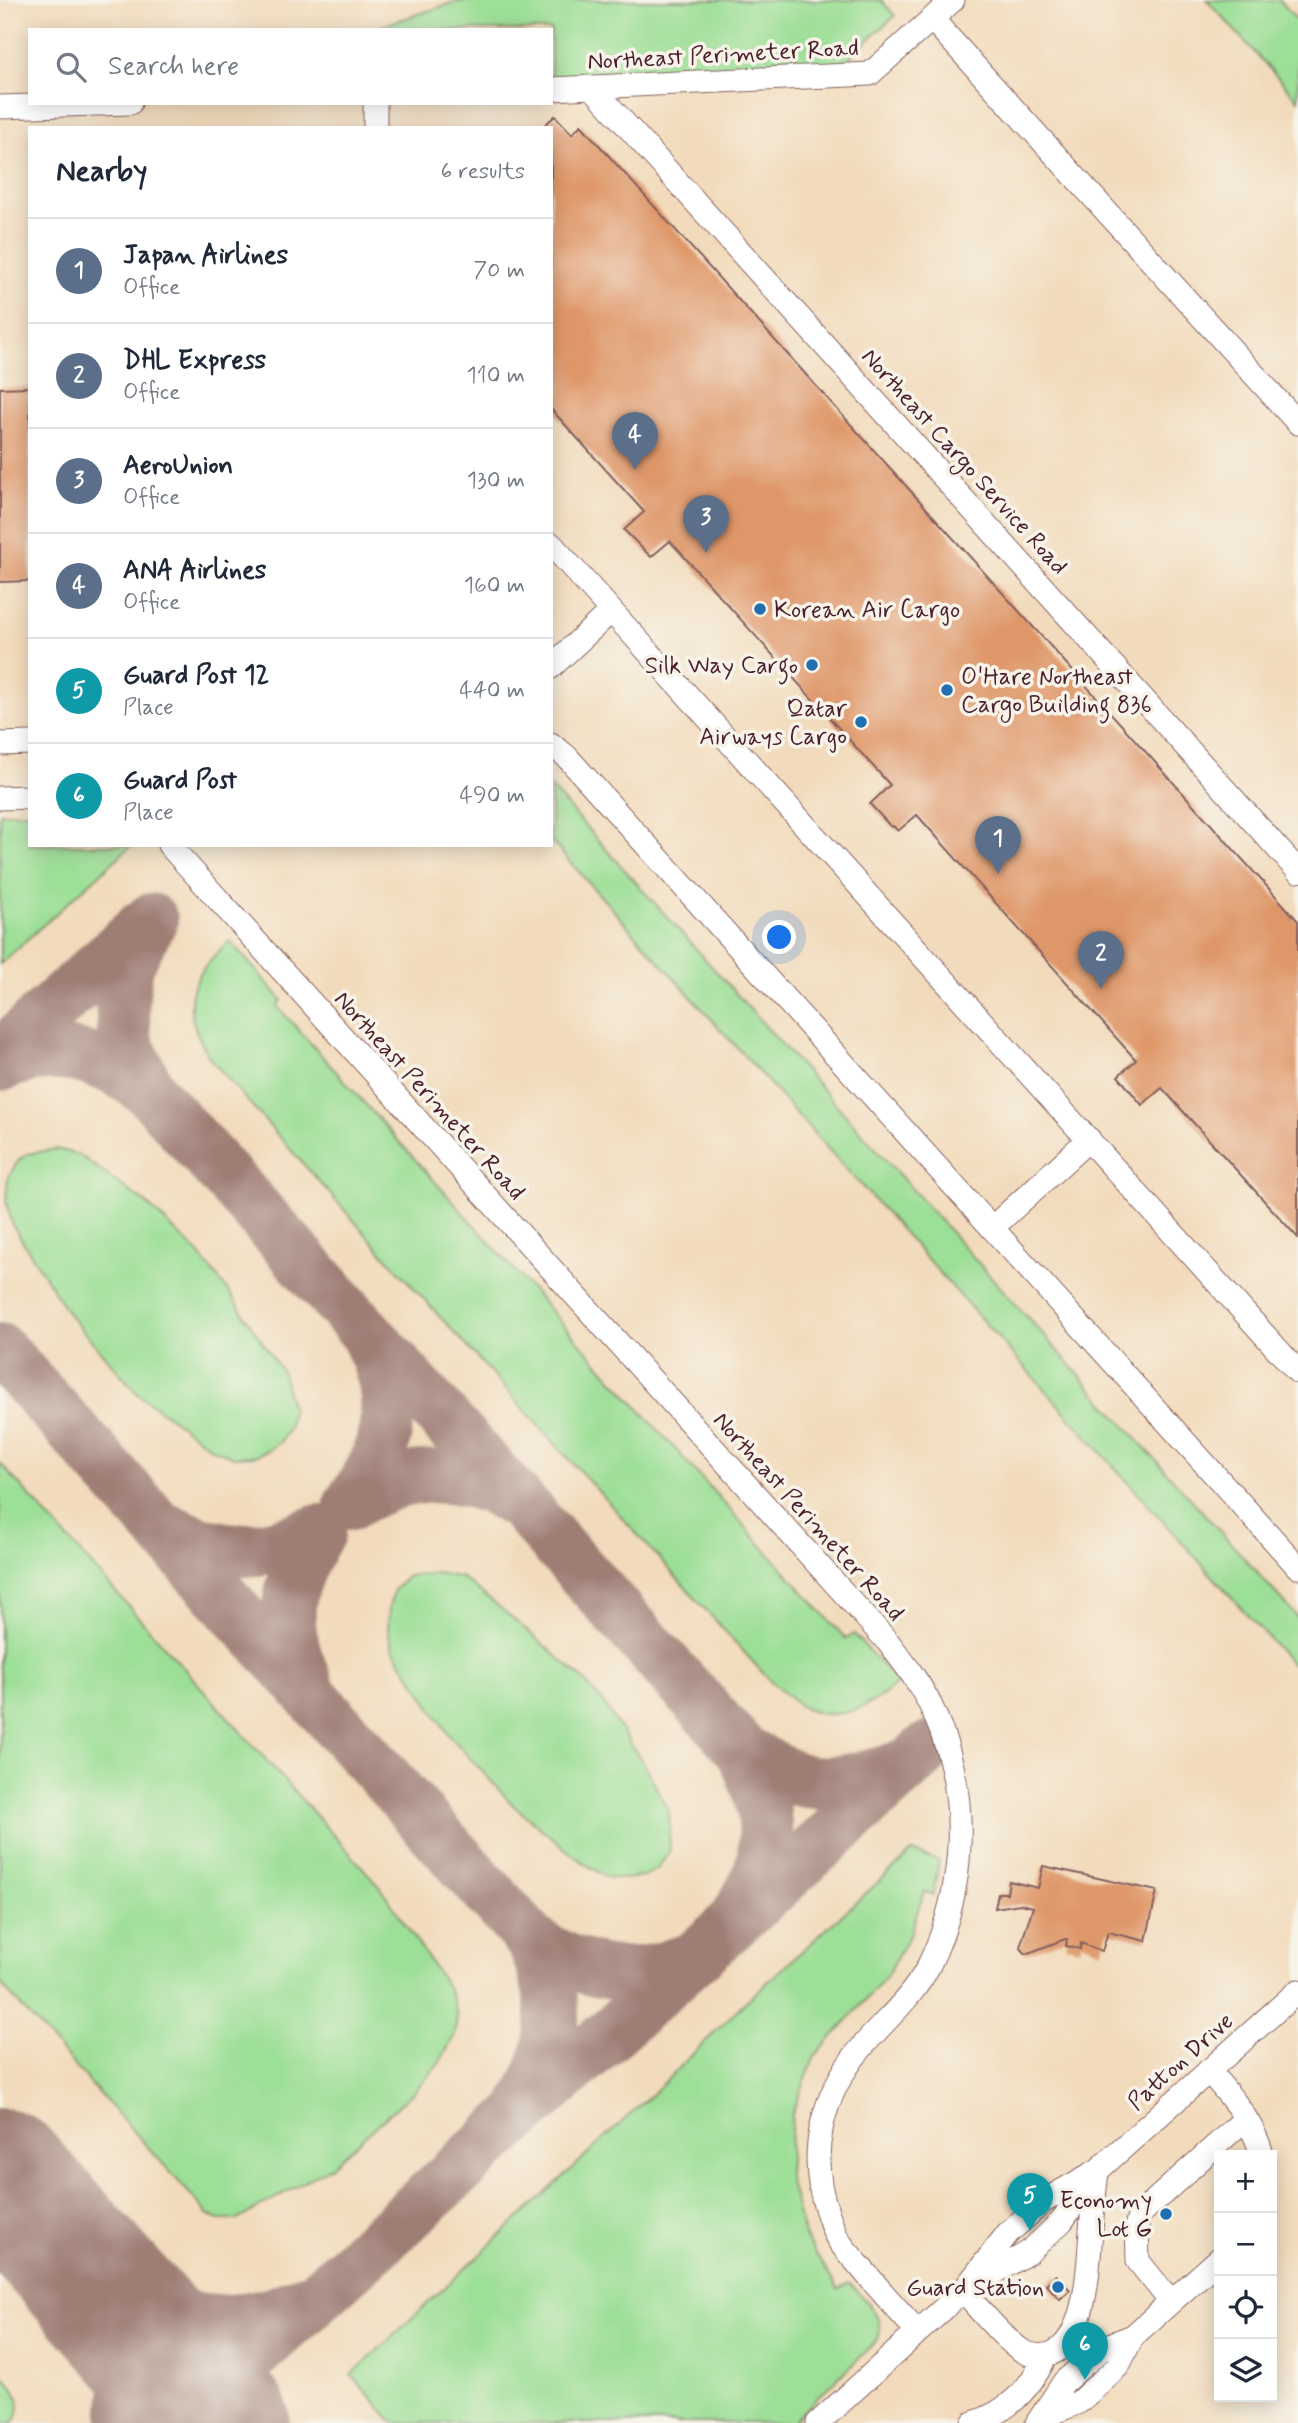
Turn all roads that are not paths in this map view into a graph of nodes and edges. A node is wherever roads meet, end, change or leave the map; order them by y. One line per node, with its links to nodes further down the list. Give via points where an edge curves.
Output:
1 (953, 0): 2 (street, Northeast Perimeter Road)
2 (932, 19): 3 (street, Northeast Perimeter Road, via 870,74); 9 (street)
3 (592, 87): 4 (street, Northeast Perimeter Road); 19 (street, Northeast Cargo Service Road)
4 (553, 89)
5 (65, 105): 7 (street)
6 (375, 105): 8 (street)
7 (0, 107)
8 (375, 126)
9 (1298, 423)
10 (553, 546): 11 (street)
11 (611, 611): 12 (street); 20 (street)
12 (553, 665)
13 (28, 743): 14 (street)
14 (0, 744)
15 (553, 746): 21 (street)
16 (28, 797): 17 (street)
17 (0, 798)
18 (171, 847): 32 (street, Northeast Perimeter Road, via 888,1642 934,1712 948,1749 959,1804 959,1862 946,1923 929,1966 906,2000 838,2080 822,2117 817,2159 823,2200 838,2239)
19 (1298, 871)
20 (1089, 1139): 21 (street); 22 (street)
21 (992, 1228): 23 (street)
22 (1298, 1371)
23 (1298, 1567)
24 (1298, 1991): 25 (street, Patton Drive)
25 (1208, 2071): 26 (street); 28 (street, Patton Drive)
26 (1245, 2119): 27 (street); 31 (street, via 1140,2214 1138,2261)
27 (1261, 2150)
28 (1097, 2171): 30 (street, Patton Drive, via 1062,2221 1029,2252); 33 (street, via 1083,2311 1072,2334)
29 (1214, 2263): 31 (street)
30 (963, 2291): 32 (street, Patton Drive); 33 (street, via 1016,2347)
31 (1171, 2302): 35 (street, via 1133,2336 1118,2367 1079,2402)
32 (917, 2331): 34 (street, Patton Drive)
33 (1046, 2355): 36 (street, via 1036,2378 1014,2402)
34 (827, 2420)
35 (1039, 2420)
36 (972, 2423)

